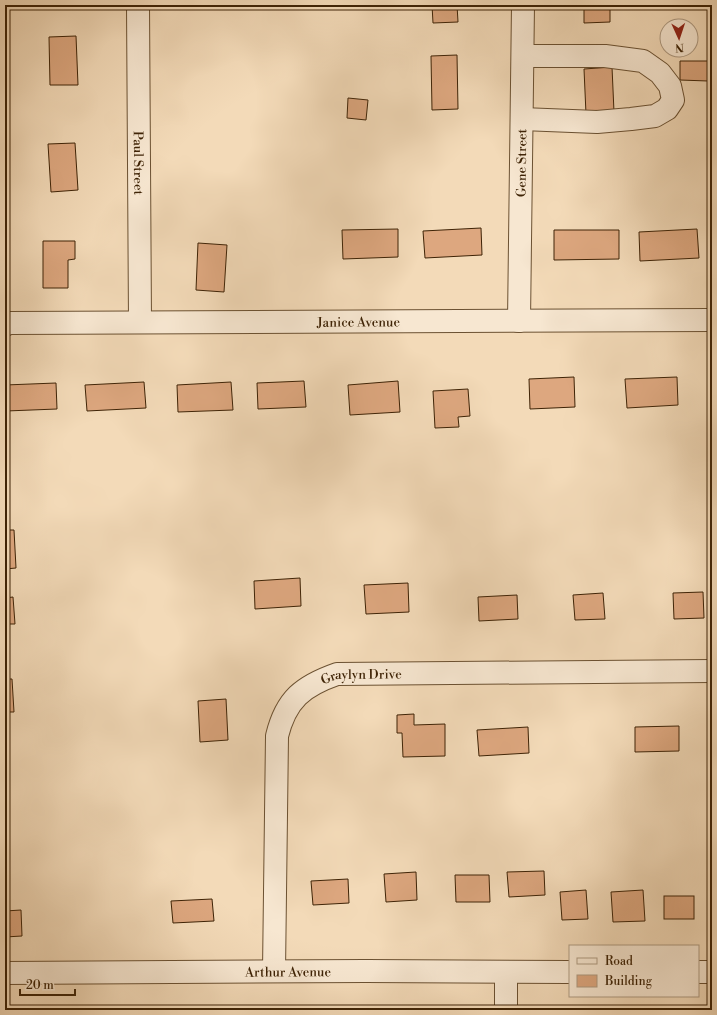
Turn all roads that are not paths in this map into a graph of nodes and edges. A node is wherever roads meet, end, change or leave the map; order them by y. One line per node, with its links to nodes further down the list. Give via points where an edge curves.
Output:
1 (138, 5): 7 (street, Paul Street)
2 (523, 5): 3 (street, Gene Street)
3 (523, 56): 4 (street, Gene Street); 4 (street, via 605,56 643,61 660,74 670,86 673,100 667,109 656,116 597,122)
4 (522, 119): 6 (street, Gene Street)
5 (712, 320): 6 (street, Janice Avenue)
6 (519, 321): 7 (street, Janice Avenue)
7 (140, 322): 8 (street, Janice Avenue)
8 (5, 325)
9 (712, 670): 10 (street, Graylyn Drive, via 337,674 304,688 290,703 277,736)
10 (274, 971): 11 (street, Arthur Avenue); 15 (street, Arthur Avenue)
11 (506, 972): 12 (street, Arthur Avenue); 16 (street)
12 (569, 972)
13 (699, 972): 14 (street)
14 (712, 972)
15 (5, 973)
16 (506, 1010)

